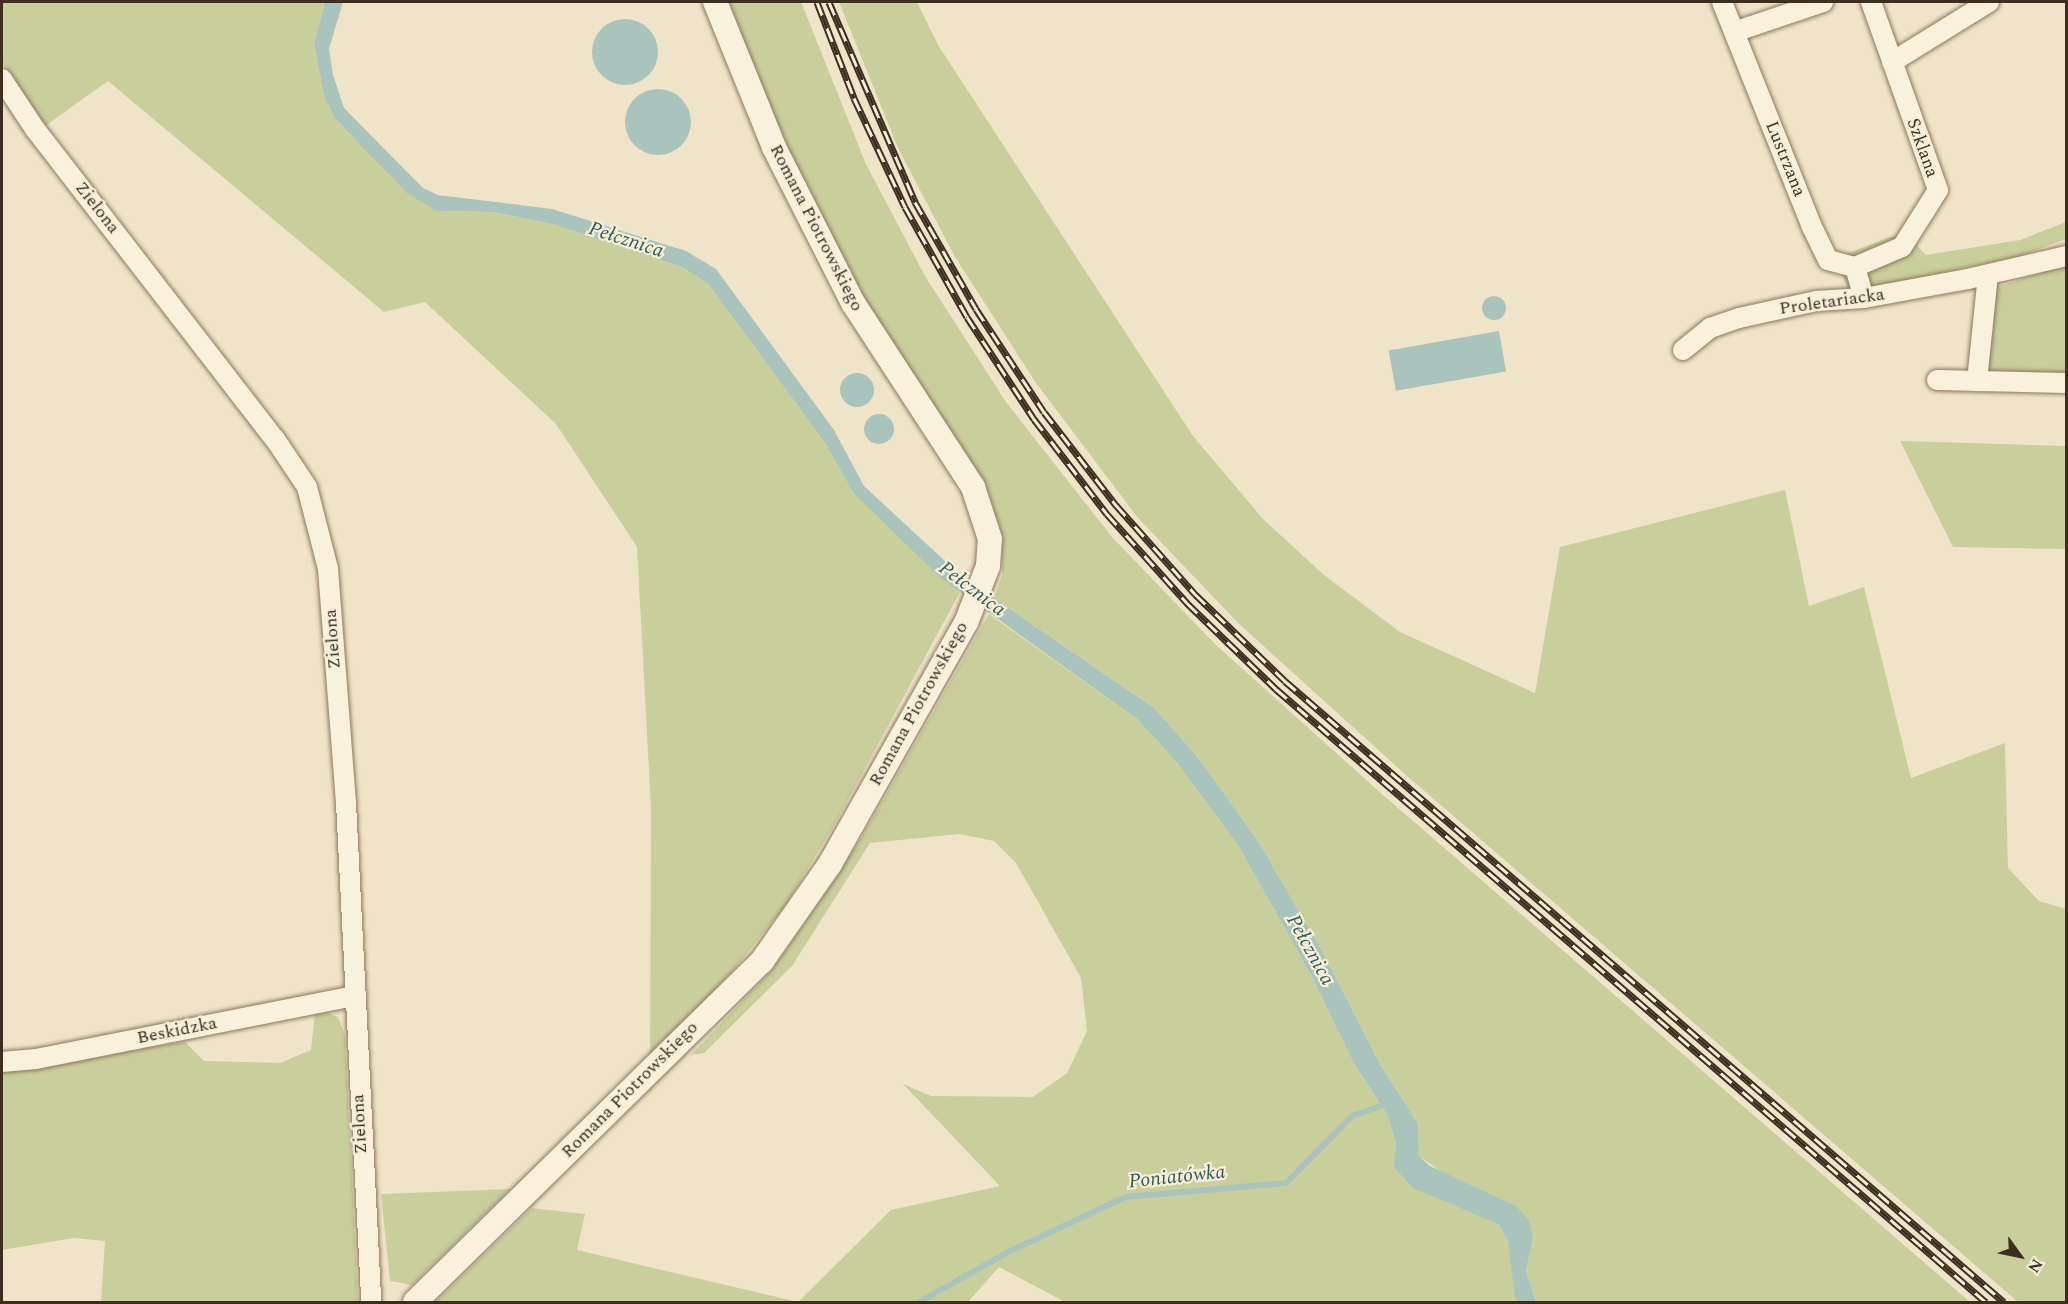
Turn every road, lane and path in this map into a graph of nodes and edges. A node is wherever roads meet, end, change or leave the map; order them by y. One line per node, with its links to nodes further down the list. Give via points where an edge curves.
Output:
1 (715, 2): 20 (street, Romana Piotrowskiego, via 774,147 853,303 973,487 990,539 988,566 966,622 830,864 762,961)
2 (1722, 2): 6 (street, Lustrzana)
3 (1823, 2): 6 (street)
4 (1871, 2): 7 (street, Szklana)
5 (1989, 2): 7 (street)
6 (1734, 32): 10 (street, Lustrzana, via 1828,260)
7 (1892, 62): 10 (street, Szklana, via 1938,190 1902,247)
8 (2, 79): 17 (street, Zielona, via 35,129 275,439 307,487 328,569 346,803)
9 (2067, 256): 11 (street, Proletariacka)
10 (1856, 267): 12 (street)
11 (1988, 275): 12 (street, Proletariacka); 15 (street)
12 (1864, 298): 13 (street, Proletariacka, via 1816,301 1739,318 1710,328)
13 (1683, 350)
14 (1937, 380): 15 (street)
15 (1977, 381): 16 (street)
16 (2067, 383)
17 (353, 996): 18 (street, Beskidzka, via 36,1059); 19 (street, Zielona)
18 (2, 1062)
19 (371, 1302)
20 (415, 1302)

